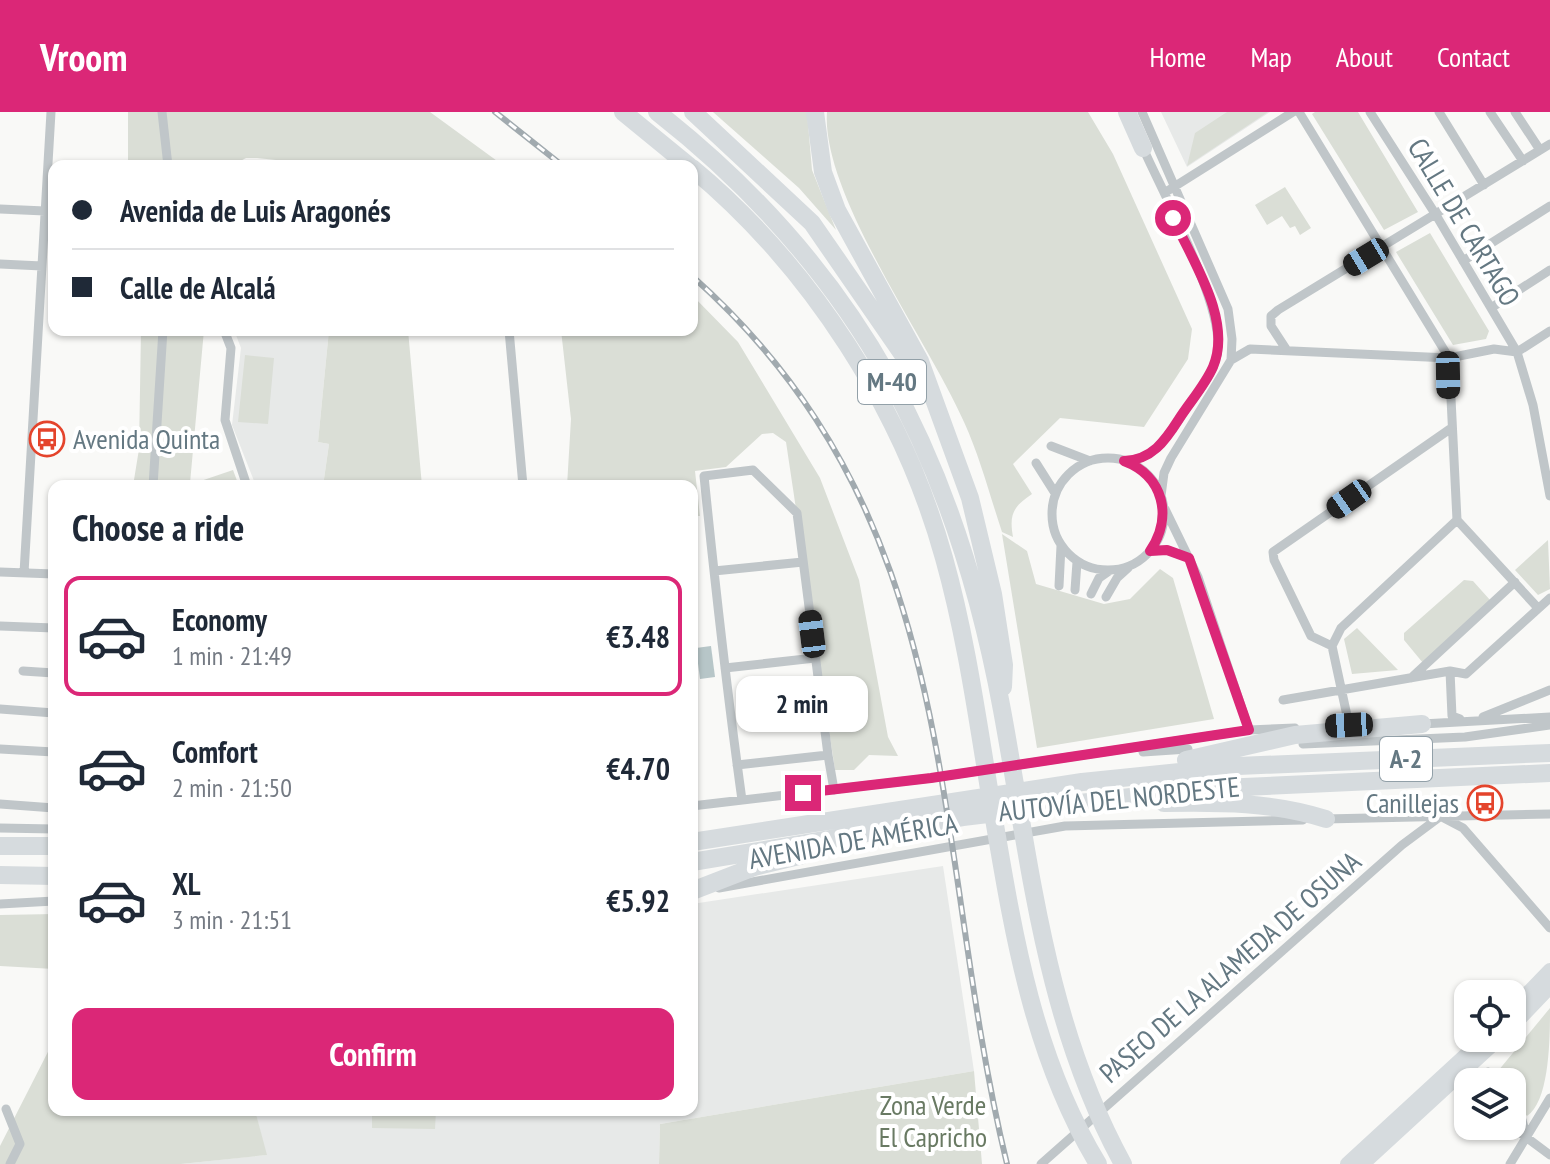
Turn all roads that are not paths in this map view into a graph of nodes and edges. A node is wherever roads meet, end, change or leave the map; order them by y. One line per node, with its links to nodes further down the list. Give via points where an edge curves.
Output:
1 (51, 112): 18 (street)
2 (162, 112): 19 (street)
3 (623, 112): 20 (highway, M-40)
4 (657, 112): 96 (highway, M-40, via 756,202 811,262 904,401 951,509)
5 (693, 112): 48 (highway, via 812,223)
6 (815, 112): 48 (highway, via 823,172 837,210 920,361)
7 (1119, 112): 16 (street)
8 (1127, 112): 16 (highway)
9 (1142, 112): 26 (street)
10 (1296, 112): 26 (street); 34 (street)
11 (1370, 112): 31 (street, CALLE DE CARTAGO)
12 (1439, 112): 25 (street)
13 (1490, 112): 21 (street)
14 (1515, 112): 17 (street)
15 (1550, 144): 17 (street)
16 (1143, 148): 24 (street)
17 (1540, 150): 21 (street)
18 (48, 160)
19 (167, 160)
20 (682, 160)
21 (1523, 161): 25 (street)
22 (48, 162): 30 (street)
23 (698, 174): 154 (highway, M-40, via 817,303 886,411 919,483 944,558 1036,1024 1065,1103)
24 (1159, 184): 26 (street); 27 (street)
25 (1484, 185): 31 (street)
26 (1172, 189): 27 (street); 47 (street, via 1228,309)
27 (1167, 203): 53 (street, via 1216,319 1217,354 1168,437 1139,460)
28 (1550, 206): 35 (street)
29 (0, 209): 30 (street)
30 (45, 211): 32 (street)
31 (1436, 215): 34 (street); 35 (street, CALLE DE CARTAGO)
32 (48, 228)
33 (48, 239): 37 (street)
34 (1383, 247): 44 (street, via 1271,316 1271,326); 46 (street)
35 (1463, 261): 39 (street, CALLE DE CARTAGO)
36 (0, 264): 37 (street)
37 (42, 266): 72 (street)
38 (1550, 270): 39 (street)
39 (1491, 308): 45 (street, CALLE DE CARTAGO)
40 (1550, 331): 45 (street)
41 (163, 336): 55 (street)
42 (226, 336): 56 (street, via 231,348 225,420)
43 (510, 336): 57 (street)
44 (1286, 349): 46 (street); 47 (street, via 1250,349)
45 (1517, 352): 46 (street, via 1494,349); 50 (street, CALLE DE CARTAGO)
46 (1449, 358): 49 (street)
47 (1231, 360): 61 (street, via 1171,458)
48 (933, 401): 96 (highway, via 983,548 1004,665)
49 (1450, 429): 62 (street); 83 (street, via 1273,552 1311,636)
50 (1546, 436): 58 (street, CALLE DE CARTAGO)
51 (1051, 446): 52 (street)
52 (1090, 461): 53 (street); 59 (street, via 1069,473)
53 (1124, 461): 61 (street, via 1147,474)
54 (1036, 463): 59 (street)
55 (153, 480)
56 (245, 480)
57 (522, 480)
58 (1549, 481): 60 (street, CALLE DE CARTAGO)
59 (1055, 493): 63 (street, via 1051,520)
60 (1550, 496)
61 (1162, 500): 64 (street, via 1162,529); 65 (street)
62 (1457, 520): 74 (street); 83 (street, via 1341,628)
63 (1061, 546): 67 (street); 75 (street)
64 (1150, 551): 65 (street); 68 (street)
65 (1189, 558): 101 (street)
66 (803, 562): 69 (street); 69 (street, via 797,513 753,470 704,476); 84 (street)
67 (1077, 562): 70 (street); 76 (street)
68 (1132, 565): 70 (street); 78 (street)
69 (714, 571): 85 (street)
70 (1109, 571): 77 (street)
71 (0, 572): 72 (street)
72 (24, 573): 73 (street)
73 (48, 574)
74 (1515, 582): 80 (street); 89 (street)
75 (1059, 586)
76 (1075, 590)
77 (1091, 594)
78 (1106, 597)
79 (1550, 598): 80 (street)
80 (1538, 608): 87 (street, via 1466,674)
81 (0, 626): 82 (street)
82 (48, 628)
83 (1332, 646): 90 (street)
84 (815, 658): 85 (street); 107 (street)
85 (725, 668): 109 (street)
86 (23, 671): 88 (street)
87 (1450, 671): 89 (street); 97 (street, via 1452,716)
88 (48, 673)
89 (1411, 678): 90 (street)
90 (1342, 690): 92 (street); 99 (street)
91 (1550, 690): 97 (street)
92 (1283, 700)
93 (0, 709): 94 (street)
94 (48, 713)
95 (1550, 717): 97 (street)
96 (1004, 718): 145 (highway, M-40, via 1042,944)
97 (1472, 720): 98 (street)
98 (1422, 724): 99 (street); 111 (highway, via 1295,735)
99 (1349, 725): 101 (street)
100 (1550, 725): 102 (street, via 1473,736)
101 (1249, 730): 108 (street)
102 (1303, 744)
103 (0, 749): 105 (street)
104 (1188, 749): 108 (street)
105 (48, 752)
106 (1550, 753): 111 (highway, AUTOVÍA DEL NORDESTE / A-2, via 1238,766)
107 (828, 755): 109 (street); 112 (street)
108 (1040, 762): 112 (street)
109 (737, 765): 114 (street)
110 (1550, 773): 113 (highway, AUTOVÍA DEL NORDESTE / A-2, via 1270,783)
111 (1082, 782): 124 (highway, AUTOVÍA DEL NORDESTE / A-2)
112 (834, 790): 114 (street)
113 (1143, 795): 120 (highway, via 1162,803 1293,809); 123 (highway, AUTOVÍA DEL NORDESTE / A-2)
114 (742, 800): 116 (street)
115 (0, 804): 117 (street)
116 (698, 805)
117 (48, 808)
118 (1550, 814): 119 (street, AVENIDA DE AMÉRICA)
119 (1441, 816): 120 (street, AVENIDA DE AMÉRICA); 138 (street, via 1463,828); 153 (street, PASEO DE LA ALAMEDA DE OSUNA, via 1359,882)
120 (1326, 819): 133 (street, AVENIDA DE AMÉRICA, via 1065,826)
121 (0, 828): 122 (street)
122 (48, 829)
123 (854, 836): 129 (highway, AUTOVÍA DEL NORDESTE / A-2); 132 (highway)
124 (698, 841)
125 (0, 846): 126 (highway)
126 (48, 846)
127 (0, 855): 128 (highway)
128 (48, 856)
129 (698, 861)
130 (0, 875): 131 (highway)
131 (48, 876)
132 (698, 890)
133 (698, 891)
134 (0, 898): 135 (street)
135 (48, 901)
136 (48, 901): 137 (street)
137 (0, 904)
138 (1550, 928)
139 (1550, 970): 141 (main road)
140 (1550, 987): 142 (main road)
141 (1526, 995)
142 (1526, 1012)
143 (1469, 1052): 157 (main road)
144 (1485, 1052): 158 (main road)
145 (1075, 1063): 155 (highway, M-40); 156 (highway)
146 (0, 1097): 148 (street)
147 (1550, 1098): 150 (street)
148 (3, 1111): 152 (street, via 20,1144)
149 (1526, 1135): 150 (street)
150 (1527, 1139): 151 (street); 159 (street)
151 (1550, 1155)
152 (10, 1164)
153 (1041, 1164)
154 (1098, 1164)
155 (1123, 1164)
156 (1133, 1164)
157 (1347, 1164)
158 (1363, 1164)
159 (1510, 1164)

